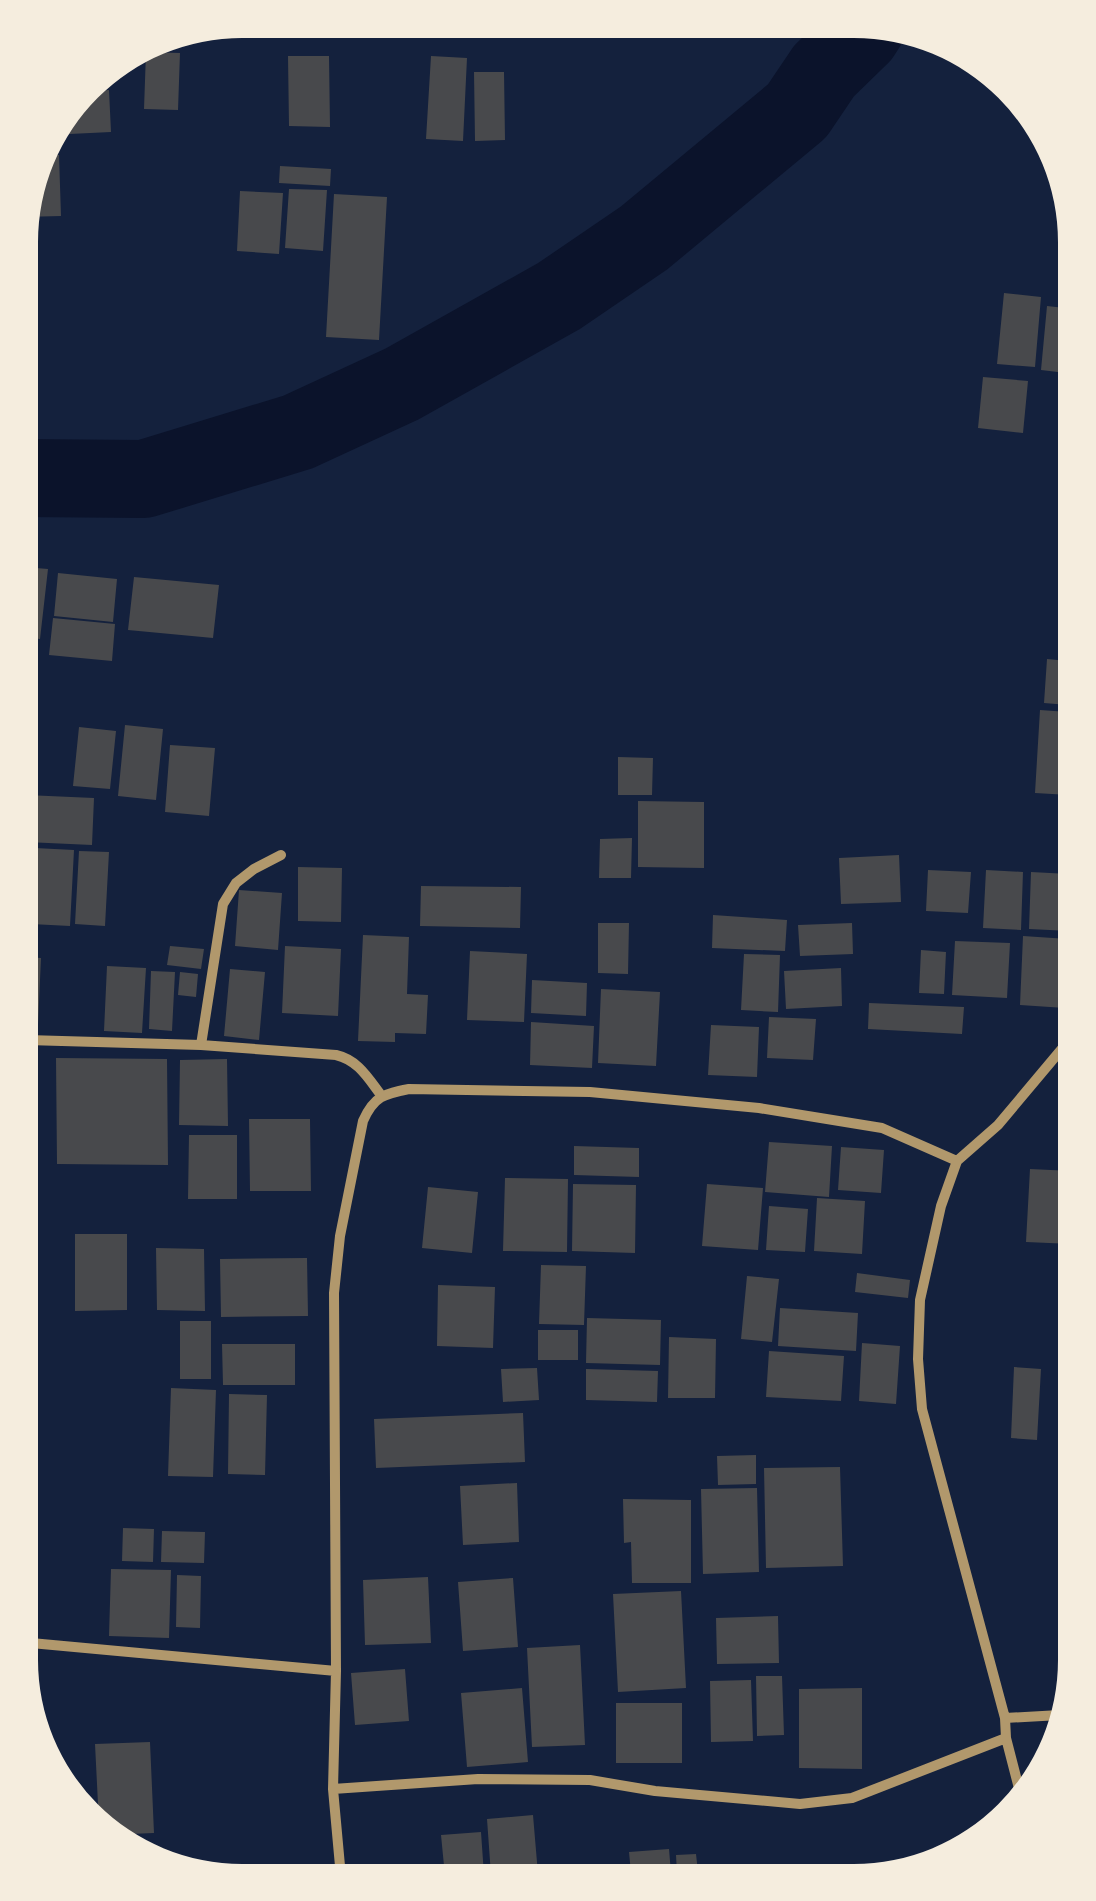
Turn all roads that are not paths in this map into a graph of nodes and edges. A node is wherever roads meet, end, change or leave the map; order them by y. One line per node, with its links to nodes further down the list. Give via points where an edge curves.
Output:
1 (281, 854): 3 (street, via 236,883 224,904)
2 (38, 1040): 3 (street)
3 (201, 1045): 5 (street, via 348,1058)
4 (1058, 1054): 6 (street, via 998,1126)
5 (382, 1095): 6 (street, via 410,1089 590,1092 759,1108 882,1128); 8 (street, via 363,1121 334,1293)
6 (957, 1161): 10 (street, via 920,1300 922,1410)
7 (38, 1644): 8 (street)
8 (336, 1671): 13 (street)
9 (1051, 1716): 10 (street)
10 (1005, 1718): 11 (street)
11 (1006, 1738): 12 (street); 13 (street, via 852,1798 800,1804 590,1780)
12 (1017, 1782)
13 (333, 1789): 14 (street)
14 (340, 1864)

